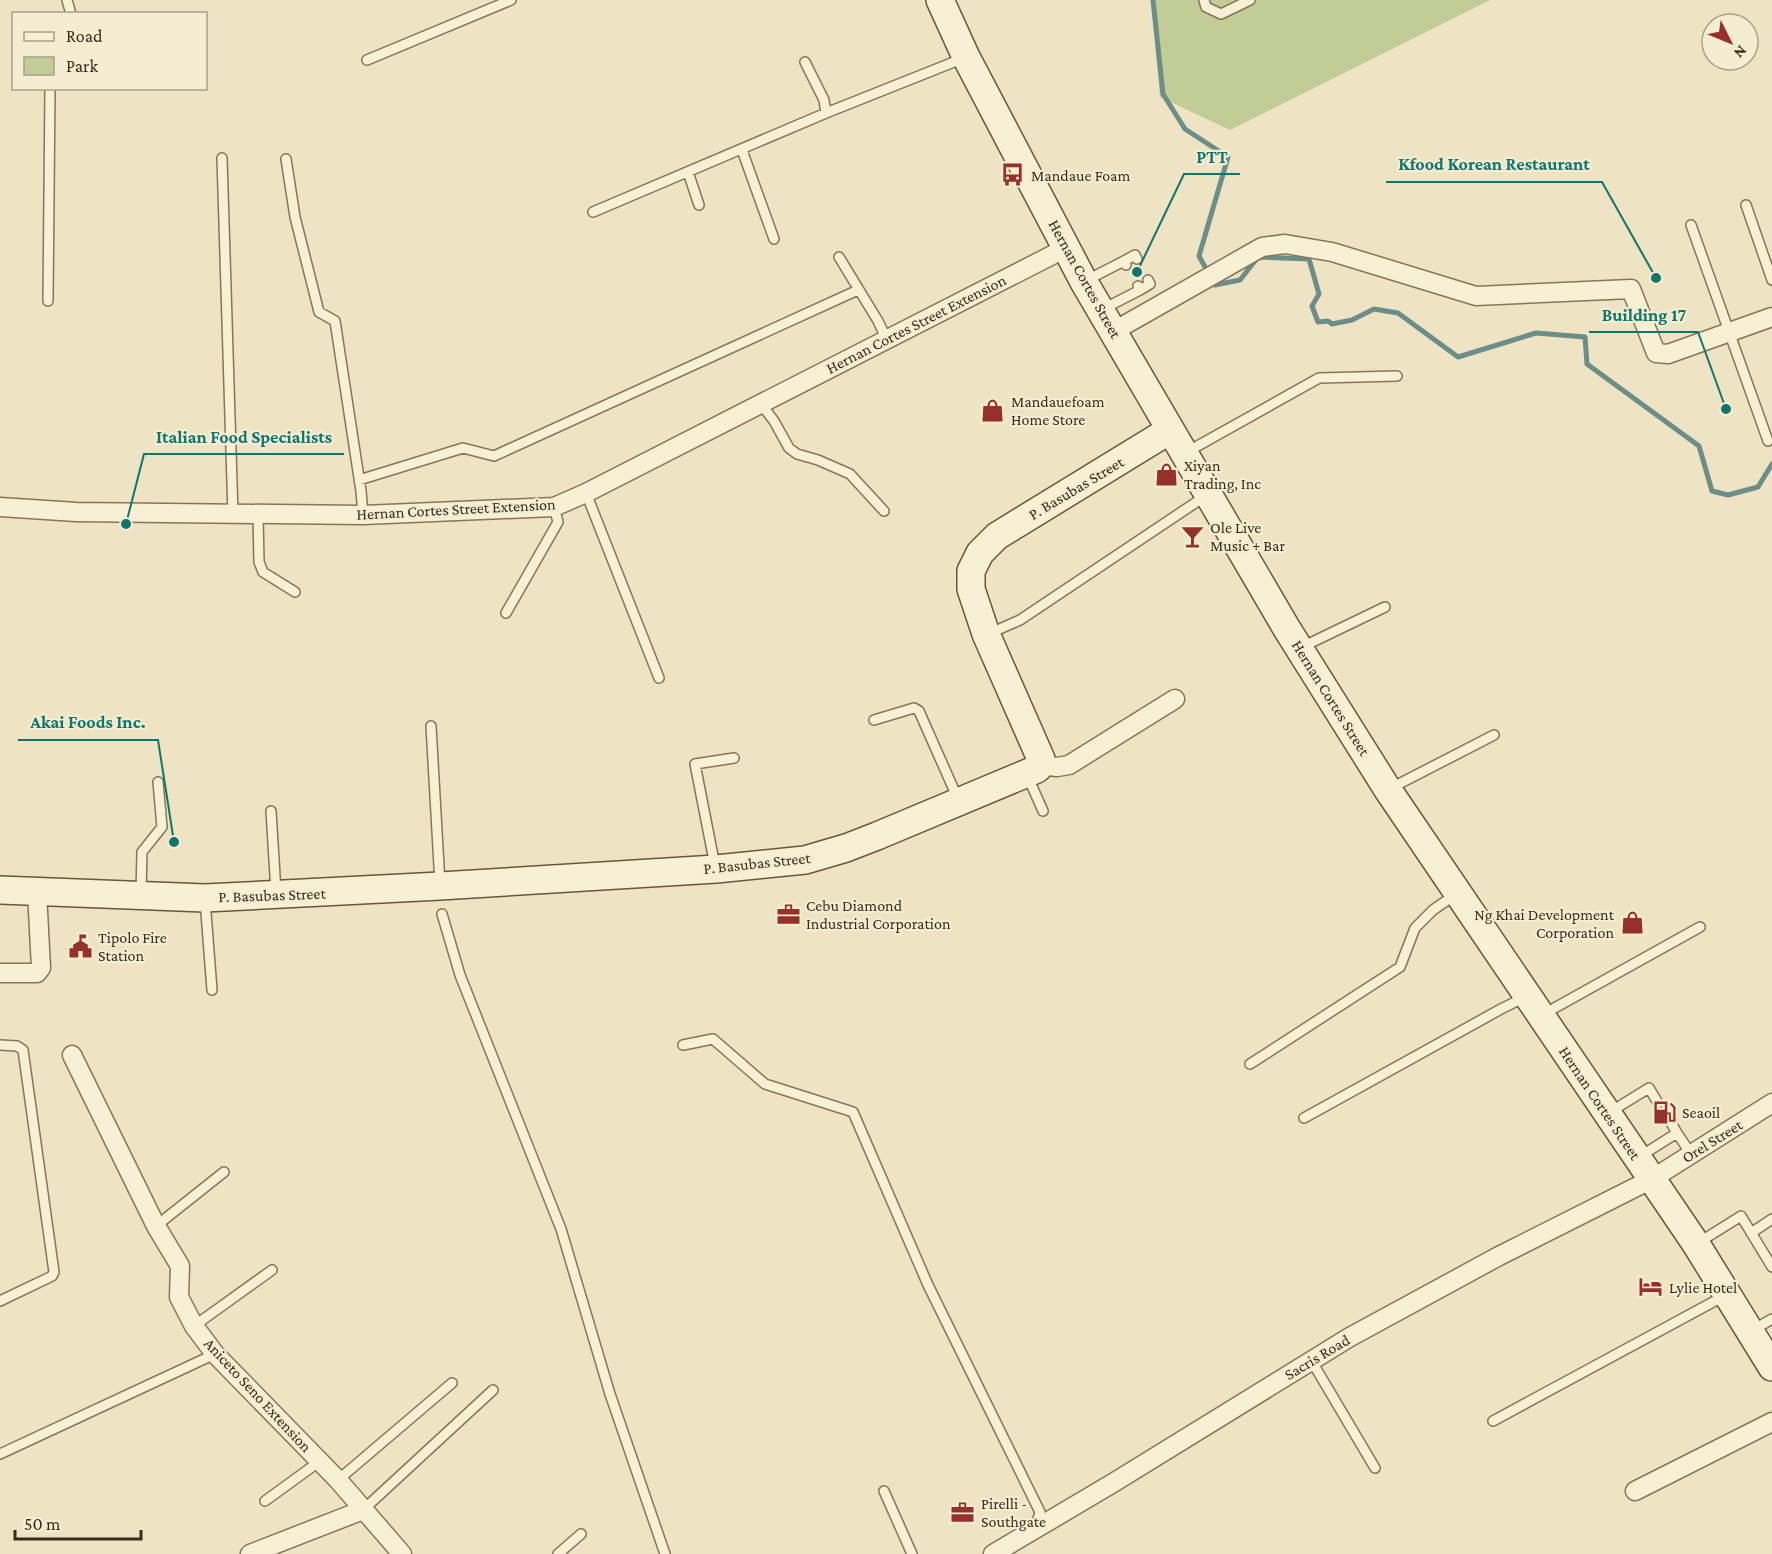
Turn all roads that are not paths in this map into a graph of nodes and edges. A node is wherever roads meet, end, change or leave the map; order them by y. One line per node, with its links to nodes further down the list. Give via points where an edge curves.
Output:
1 (511, 0): 6 (lane)
2 (940, 0): 5 (main road, Hernan Cortes Street)
3 (1204, 0): 4 (lane, via 1206,8 1221,14)
4 (1250, 0)
5 (966, 57): 9 (lane); 19 (main road, Hernan Cortes Street)
6 (367, 60)
7 (805, 62): 9 (lane)
8 (50, 90): 26 (lane)
9 (826, 112): 10 (lane)
10 (741, 150): 13 (lane); 18 (lane)
11 (222, 158): 42 (lane)
12 (286, 159): 36 (lane, via 295,217 319,312 335,321)
13 (688, 172): 14 (lane); 16 (lane)
14 (699, 205)
15 (1746, 205): 23 (lane)
16 (592, 212)
17 (1690, 225): 29 (lane)
18 (774, 239)
19 (1066, 248): 24 (main road, Hernan Cortes Street); 30 (street, Hernan Cortes Street Extension)
20 (839, 257): 25 (lane)
21 (1137, 259): 24 (lane, via 1135,255)
22 (1148, 280): 28 (lane, via 1150,284 1139,288)
23 (1772, 280)
24 (1084, 282): 28 (main road, Hernan Cortes Street)
25 (858, 290): 30 (lane); 36 (lane, via 494,456 463,448)
26 (48, 301)
27 (1772, 317): 29 (street)
28 (1107, 321): 29 (street, via 1189,289 1263,248 1285,244 1332,252 1476,296 1631,289 1656,352 1668,354); 33 (main road, Hernan Cortes Street)
29 (1728, 333): 34 (lane)
30 (887, 340): 32 (street, Hernan Cortes Street Extension)
31 (1397, 376): 35 (lane, via 1319,378)
32 (762, 404): 37 (street, Hernan Cortes Street Extension); 41 (lane, via 789,448 850,474)
33 (1170, 430): 35 (main road, Hernan Cortes Street); 48 (main road, P. Basubas Street, via 996,536 980,553 971,571 971,589)
34 (1768, 441)
35 (1184, 454): 38 (main road, Hernan Cortes Street)
36 (359, 480): 44 (lane)
37 (586, 494): 40 (street, Hernan Cortes Street Extension); 50 (lane)
38 (1208, 494): 48 (lane, via 1020,620); 49 (main road, Hernan Cortes Street)
39 (0, 507): 42 (street, Hernan Cortes Street Extension)
40 (554, 507): 44 (street, Hernan Cortes Street Extension); 47 (lane, via 558,522)
41 (885, 511)
42 (233, 515): 43 (street, Hernan Cortes Street Extension)
43 (258, 515): 44 (street, Hernan Cortes Street Extension); 45 (lane, via 259,562 263,572)
44 (363, 515)
45 (295, 592)
46 (1385, 607): 49 (lane)
47 (506, 613)
48 (986, 634): 56 (main road, P. Basubas Street, via 1041,759)
49 (1300, 648): 58 (main road, Hernan Cortes Street)
50 (659, 678)
51 (1175, 699): 56 (street, via 1069,765)
52 (873, 720): 59 (lane, via 914,708 920,711)
53 (431, 726): 63 (lane)
54 (1494, 735): 58 (lane)
55 (734, 758): 62 (lane, via 695,764)
56 (1034, 769): 59 (main road, P. Basubas Street); 60 (lane)
57 (158, 782): 68 (lane, via 162,827 142,852)
58 (1388, 790): 66 (main road, Hernan Cortes Street)
59 (959, 801): 62 (main road, P. Basubas Street, via 856,844 805,860)
60 (1043, 811)
61 (271, 812): 67 (lane)
62 (716, 869): 63 (main road, P. Basubas Street)
63 (440, 886): 67 (main road, P. Basubas Street)
64 (0, 890): 65 (main road, P. Basubas Street)
65 (37, 892): 68 (main road, P. Basubas Street); 72 (street, via 41,968 37,973)
66 (1457, 893): 74 (main road, Hernan Cortes Street); 78 (lane, via 1415,928 1400,967)
67 (276, 895): 69 (main road, P. Basubas Street)
68 (141, 896): 69 (main road, P. Basubas Street)
69 (205, 898): 73 (lane)
70 (442, 914): 118 (lane, via 460,975 561,1229 610,1394)
71 (1700, 927): 74 (lane)
72 (0, 973)
73 (212, 990)
74 (1534, 1006): 81 (main road, Hernan Cortes Street); 82 (lane, via 1501,1009)
75 (0, 1045): 95 (lane, via 23,1050 54,1272)
76 (682, 1045): 113 (lane, via 713,1039 765,1084 853,1112 928,1285 1040,1512)
77 (72, 1055): 89 (street, Aniceto Seno Extension)
78 (1250, 1064)
79 (1658, 1103): 81 (lane, via 1649,1088)
80 (1772, 1103): 85 (street, Orel Street)
81 (1607, 1114): 86 (main road, Hernan Cortes Street)
82 (1304, 1118)
83 (1670, 1121): 84 (lane)
84 (1677, 1133): 85 (lane); 86 (lane)
85 (1691, 1154): 86 (street, Orel Street)
86 (1645, 1168): 91 (main road, Hernan Cortes Street); 99 (street, Sacris Road, via 1499,1256)
87 (224, 1172): 89 (lane)
88 (1772, 1220): 90 (lane)
89 (156, 1226): 97 (street, Aniceto Seno Extension, via 180,1266 179,1297)
90 (1751, 1233): 91 (lane, via 1741,1216); 92 (lane)
91 (1696, 1244): 94 (main road, Hernan Cortes Street)
92 (1772, 1267)
93 (272, 1270): 97 (lane)
94 (1727, 1294): 96 (main road, Hernan Cortes Street); 103 (lane)
95 (0, 1301)
96 (1761, 1325): 100 (main road, Hernan Cortes Street)
97 (194, 1326): 98 (street, Aniceto Seno Extension)
98 (215, 1354): 105 (lane); 106 (street, Aniceto Seno Extension)
99 (1311, 1360): 107 (lane); 113 (street, Sacris Road)
100 (1772, 1367)
101 (452, 1383): 108 (lane)
102 (493, 1390): 112 (lane)
103 (1493, 1421)
104 (1772, 1422): 110 (street)
105 (0, 1454)
106 (320, 1461): 108 (street, Aniceto Seno Extension); 111 (lane)
107 (1375, 1468)
108 (338, 1480): 112 (street, Aniceto Seno Extension)
109 (884, 1491): 119 (lane)
110 (1635, 1491)
111 (265, 1501)
112 (363, 1510): 115 (street); 116 (street, Aniceto Seno Extension)
113 (1035, 1529): 120 (street, Sacris Road)
114 (581, 1533): 117 (lane)
115 (250, 1554)
116 (402, 1554)
117 (558, 1554)
118 (665, 1554)
119 (912, 1554)
120 (993, 1554)

